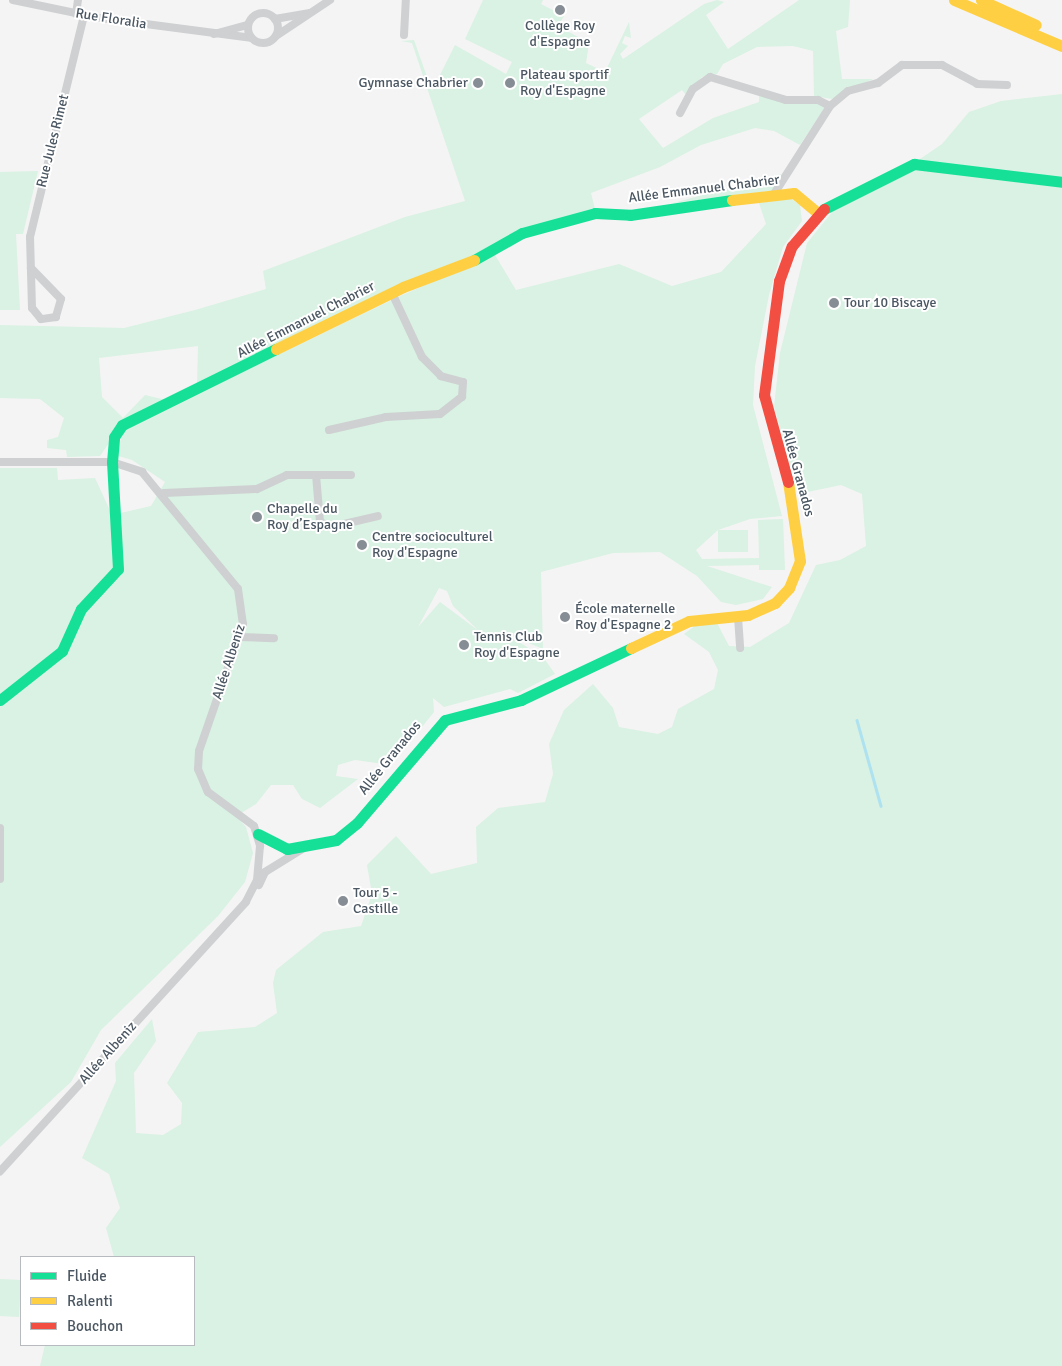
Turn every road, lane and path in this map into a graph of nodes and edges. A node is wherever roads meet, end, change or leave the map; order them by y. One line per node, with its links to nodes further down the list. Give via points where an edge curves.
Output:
1 (13, 0): 8 (street, Rue Floralia)
2 (78, 0): 8 (street, Rue Jules Rimet)
3 (330, 0): 7 (street)
4 (406, 0): 12 (street)
5 (954, 0): 16 (street)
6 (981, 0): 15 (street)
7 (321, 7): 9 (street, via 295,18); 13 (street)
8 (80, 15): 11 (street, Rue Floralia); 23 (street, Rue Jules Rimet, via 32,227)
9 (275, 19): 10 (street, via 259,14); 13 (street)
10 (248, 25): 11 (street, Rue Floralia); 14 (street)
11 (209, 34): 14 (street, Rue Floralia)
12 (404, 35)
13 (276, 36): 14 (street, via 265,44)
14 (251, 38)
15 (1062, 38)
16 (1062, 46)
17 (1007, 85): 18 (street, via 977,84 942,65 902,65 878,82 848,91)
18 (830, 106): 19 (street, via 818,100 786,100 710,77 693,89); 21 (street)
19 (680, 114)
20 (1062, 182): 22 (street, Allée Granados, via 914,164)
21 (774, 194): 22 (street, Allée Emmanuel Chabrier, via 794,193); 24 (street, Allée Emmanuel Chabrier, via 630,215 595,213 522,233 480,258)
22 (817, 212): 32 (street, Allée Granados, via 792,246 782,269 764,380 766,415 795,506 800,561 782,596 757,613)
23 (31, 268): 23 (street, Rue Jules Rimet, via 35,315 47,320 56,317 62,299)
24 (392, 293): 25 (street, via 422,357 440,376 463,382 462,397 440,414 386,417); 27 (street, Allée Emmanuel Chabrier, via 122,425 114,437)
25 (329, 430)
26 (0, 462): 27 (street, Allée Albeniz)
27 (112, 462): 30 (street, Allée Albeniz, via 142,472); 36 (street, Allée Emmanuel Chabrier, via 118,569 81,609 62,651)
28 (316, 475): 29 (street); 30 (street, via 287,475 257,489); 31 (street, via 320,522 331,526)
29 (351, 475)
30 (164, 493): 33 (street, Allée Albeniz, via 238,589 244,610)
31 (378, 516)
32 (738, 617): 35 (street); 39 (street, Allée Granados, via 688,621 521,700 444,720 349,830 328,843)
33 (240, 637): 34 (street); 38 (street, Allée Albeniz, via 199,751 198,769 208,792 245,816)
34 (274, 638)
35 (740, 648)
36 (0, 700)
37 (0, 828): 42 (street)
38 (258, 834): 39 (street, Allée Granados, via 278,848); 40 (street, Allée Albeniz)
39 (304, 848): 41 (street, Allée Granados)
40 (260, 860): 41 (street, Allée Albeniz); 43 (street, Allée Albeniz, via 257,880)
41 (265, 872): 43 (street, Allée Granados)
42 (0, 879)
43 (246, 902): 44 (street, Allée Albeniz)
44 (0, 1171)

